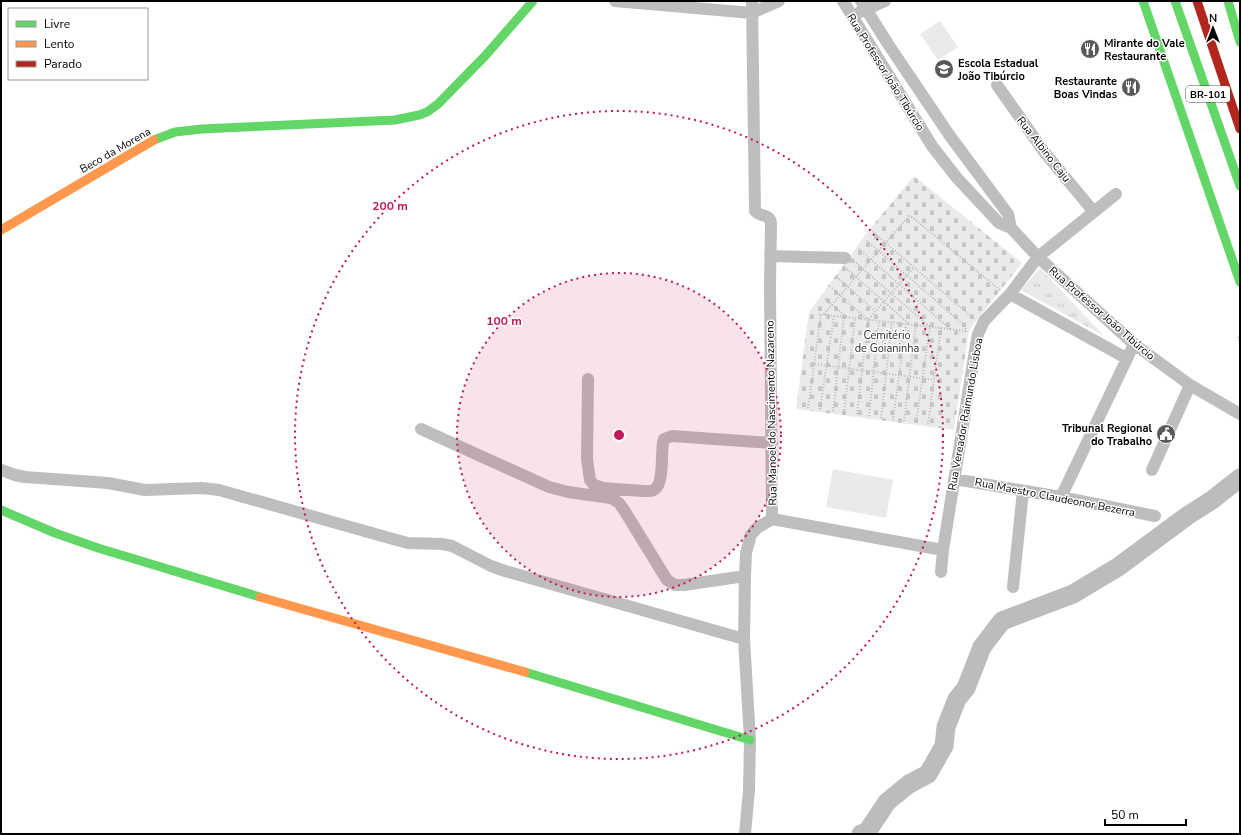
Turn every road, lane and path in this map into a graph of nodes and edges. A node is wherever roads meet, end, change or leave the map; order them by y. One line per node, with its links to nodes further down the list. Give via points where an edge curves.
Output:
1 (533, 1): 21 (main road, Beco da Morena, via 469,73 429,111 411,118 395,120 202,128 164,135)
2 (615, 1): 12 (street)
3 (752, 1): 12 (street)
4 (779, 1): 12 (street)
5 (885, 1): 11 (street)
6 (1143, 1): 36 (main road)
7 (1175, 1): 17 (main road, BR-101)
8 (1197, 1): 16 (main road, BR-101)
9 (1228, 1): 14 (main road)
10 (847, 2): 13 (street, Rua Professor João Tibúrcio)
11 (864, 5): 13 (street); 20 (street, Rua Professor João Tibúrcio, via 950,136 1008,214)
12 (752, 13): 27 (street, Rua Manoel do Nascimento Nazareno, via 755,211 769,218)
13 (852, 16): 20 (street, Rua Professor João Tibúrcio, via 941,158 999,223)
14 (1239, 36)
15 (997, 85): 19 (street, Rua Albino Caju, via 1045,153)
16 (1240, 129)
17 (1240, 186)
18 (1116, 194): 19 (street, Rua Vereador Raimundo Lisboa)
19 (1094, 212): 28 (street, Rua Vereador Raimundo Lisboa)
20 (1012, 228): 28 (street, Rua Professor João Tibúrcio)
21 (1, 230)
22 (872, 230): 24 (path)
23 (866, 240): 26 (path)
24 (886, 243): 26 (path); 31 (path); 41 (path, via 911,216 1000,290)
25 (859, 249): 29 (path)
26 (879, 251): 29 (path); 33 (path)
27 (770, 256): 30 (street); 90 (street, Rua Manoel do Nascimento Nazareno)
28 (1038, 257): 41 (street, Rua Vereador Raimundo Lisboa); 62 (street, Rua Professor João Tibúrcio)
29 (871, 260): 32 (path); 37 (path)
30 (848, 262): 32 (path); 34 (path)
31 (914, 267): 33 (path); 53 (path)
32 (863, 269): 34 (path); 40 (path)
33 (907, 276): 37 (path); 59 (path, via 965,326 966,331)
34 (856, 277): 38 (path); 44 (path)
35 (838, 279): 38 (path)
36 (1240, 282)
37 (899, 285): 40 (path); 59 (path)
38 (848, 287): 42 (path); 46 (path)
39 (832, 288): 42 (path)
40 (891, 293): 44 (path); 57 (path)
41 (1010, 294): 63 (street); 93 (street, Rua Vereador Raimundo Lisboa, via 990,315 978,334)
42 (840, 296): 45 (path); 51 (path)
43 (825, 298): 45 (path)
44 (884, 302): 46 (path); 55 (path)
45 (832, 305): 47 (path); 49 (path)
46 (875, 311): 51 (path)
47 (821, 314): 48 (path); 64 (path)
48 (834, 316): 49 (path); 65 (path)
49 (845, 317): 50 (path); 66 (path)
50 (855, 318): 51 (path); 67 (path)
51 (868, 320): 52 (path); 68 (path)
52 (879, 321): 54 (path); 69 (path)
53 (976, 321)
54 (892, 322): 55 (path); 70 (path)
55 (907, 324): 56 (path); 71 (path)
56 (916, 325): 57 (path); 72 (path)
57 (930, 327): 58 (path); 73 (path)
58 (941, 328): 59 (path); 75 (path)
59 (950, 329)
60 (1240, 336): 61 (path)
61 (1240, 342)
62 (1134, 344): 63 (street); 76 (street, Rua Professor João Tibúrcio)
63 (1126, 358): 95 (street)
64 (815, 364): 65 (path); 77 (path)
65 (827, 365): 66 (path); 78 (path)
66 (838, 367): 67 (path); 79 (path)
67 (850, 368): 68 (path); 80 (path)
68 (862, 370): 69 (path); 81 (path)
69 (874, 372): 70 (path); 83 (path)
70 (886, 373): 71 (path); 84 (path)
71 (899, 375): 72 (path); 85 (path)
72 (910, 376): 73 (path); 86 (path)
73 (923, 378): 75 (path); 87 (path)
74 (588, 379): 90 (street, via 587,459 590,480 598,487 650,492 655,490 660,477 663,442 672,436)
75 (934, 380): 88 (path)
76 (1190, 385): 82 (street, Rua Professor João Tibúrcio); 92 (street)
77 (808, 408)
78 (820, 409)
79 (833, 411)
80 (844, 413)
81 (857, 414)
82 (1240, 414)
83 (869, 416)
84 (881, 418)
85 (893, 420)
86 (904, 421)
87 (916, 423)
88 (928, 424)
89 (421, 429): 101 (street, via 549,487 611,498 624,510 667,580 676,585 684,586)
90 (772, 442): 98 (street, Rua Manoel do Nascimento Nazareno)
91 (1, 470): 103 (street, via 25,477 145,490 219,490 393,539 452,546 505,571)
92 (1152, 470)
93 (954, 479): 94 (street, Rua Maestro Claudeonor Bezerra); 99 (street, Rua Vereador Raimundo Lisboa)
94 (1023, 491): 95 (street, Rua Maestro Claudeonor Bezerra); 102 (street)
95 (1061, 497): 97 (street, Rua Maestro Claudeonor Bezerra)
96 (1, 510): 104 (main road, via 76,540 171,571 659,711)
97 (1155, 516)
98 (772, 519): 99 (street, Rua Manoel do Nascimento Nazareno); 101 (street, via 751,535 746,553)
99 (943, 550): 100 (street, Rua Vereador Raimundo Lisboa)
100 (941, 572)
101 (745, 576): 103 (street)
102 (1013, 586)
103 (744, 639): 104 (street)
104 (750, 740): 105 (street)
105 (745, 834)

